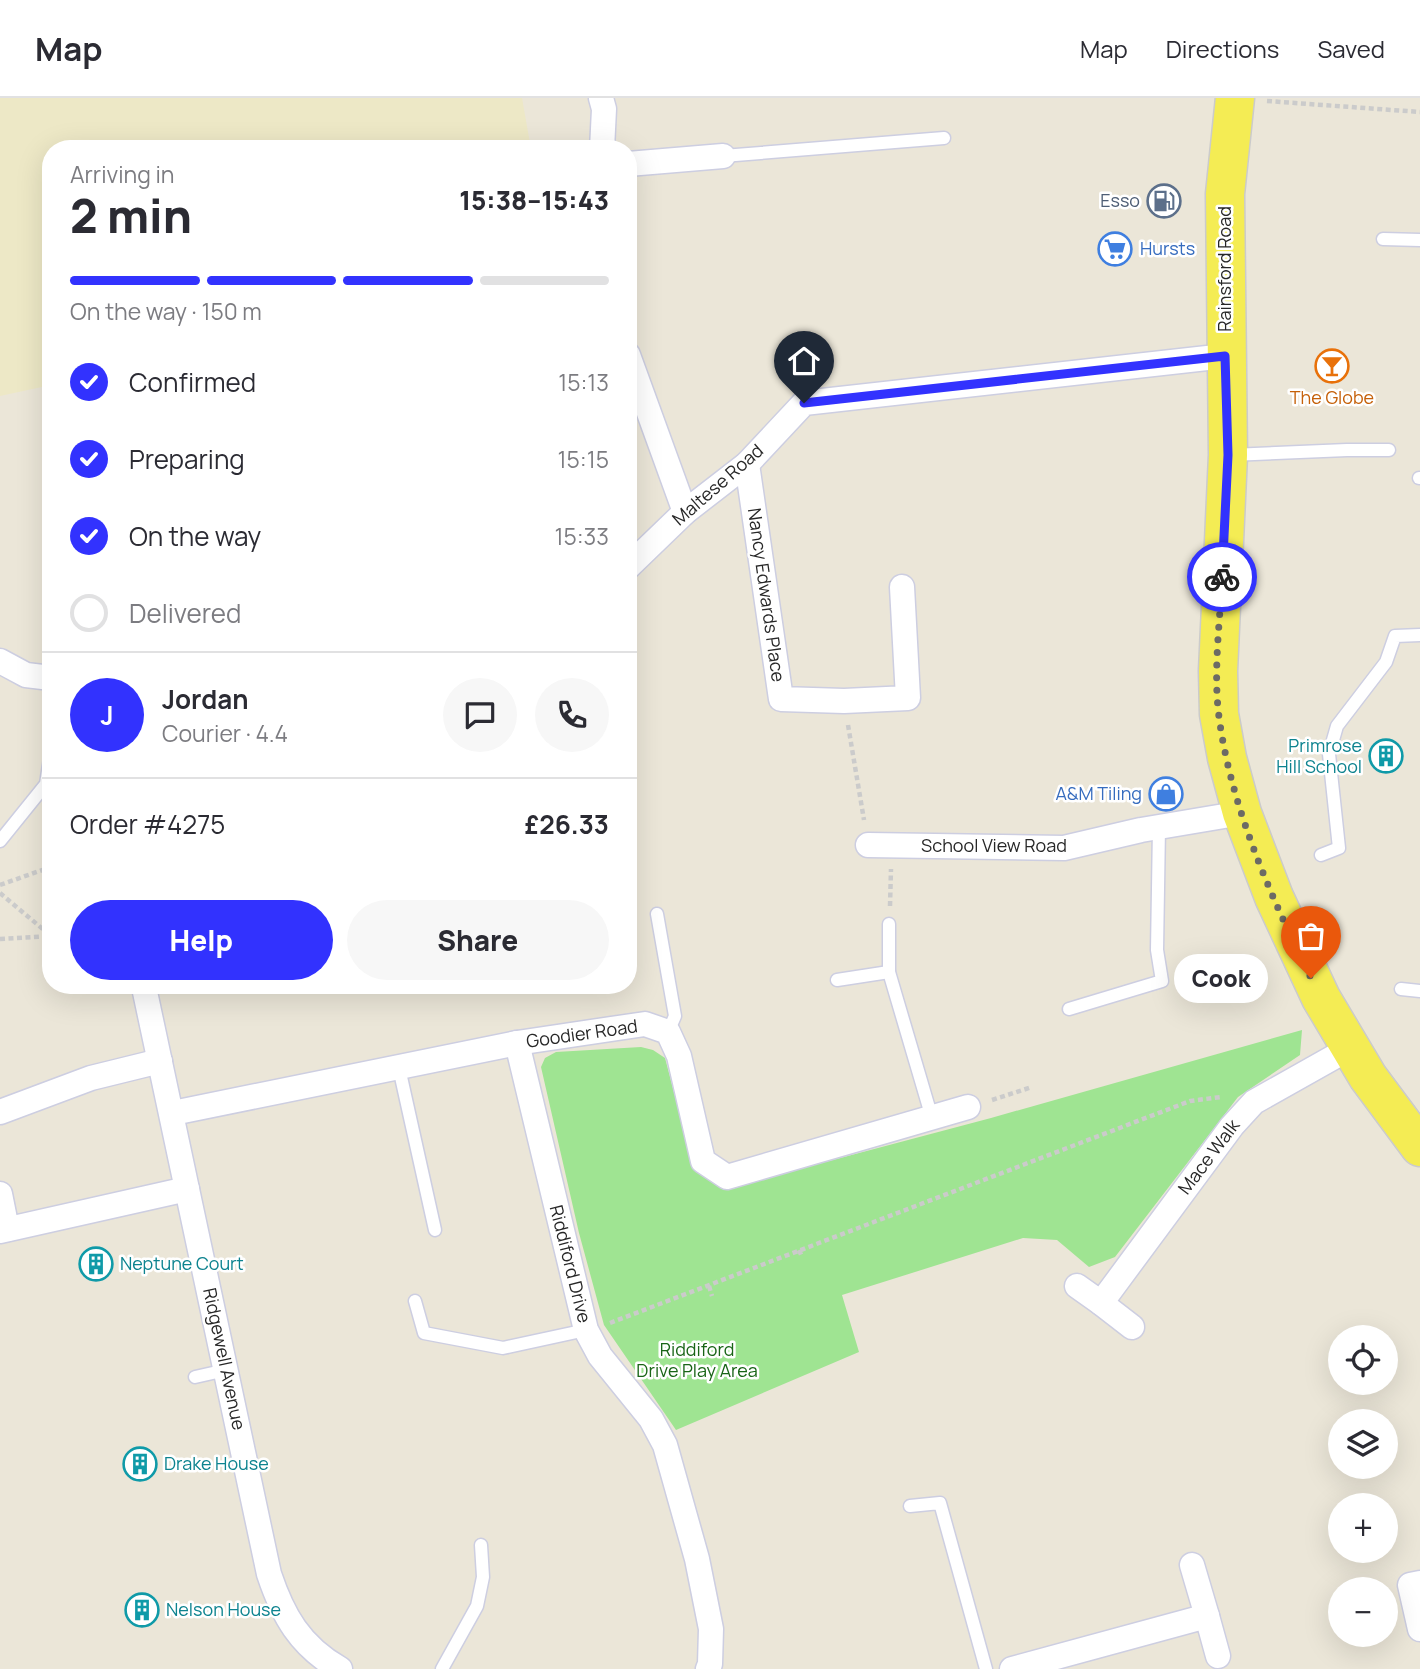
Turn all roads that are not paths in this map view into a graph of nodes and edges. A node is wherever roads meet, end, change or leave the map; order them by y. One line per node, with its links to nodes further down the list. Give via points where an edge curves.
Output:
1 (601, 98): 4 (street)
2 (1235, 98): 9 (main road, Rainsford Road, via 1226,194)
3 (944, 138): 5 (lane)
4 (602, 140)
5 (723, 156): 6 (street)
6 (637, 163)
7 (1383, 239): 8 (lane)
8 (1420, 240)
9 (1225, 356): 12 (main road, Rainsford Road); 13 (street, Maltese Road, via 804,403)
10 (637, 380): 14 (street)
11 (1389, 450): 12 (lane)
12 (1228, 455): 21 (main road, Rainsford Road, via 1219,714)
13 (747, 464): 14 (street, Maltese Road); 16 (street, Nancy Edwards Place, via 781,699 908,698)
14 (685, 512): 15 (street, Maltese Road)
15 (637, 559)
16 (902, 587)
17 (1420, 635): 25 (lane, via 1395,636 1386,662 1337,726 1329,754 1339,848)
18 (0, 661): 19 (street, via 26,675)
19 (42, 677)
20 (42, 790): 23 (lane)
21 (1242, 813): 22 (street, School View Road); 36 (main road, Rainsford Road, via 1302,959)
22 (1158, 827): 24 (street, School View Road, via 1064,848); 33 (lane, via 1157,950 1163,981)
23 (0, 841)
24 (880, 845)
25 (1321, 855)
26 (657, 914): 34 (lane, via 676,1016)
27 (889, 925): 28 (lane)
28 (889, 972): 29 (lane); 42 (lane)
29 (837, 980)
30 (1401, 989): 31 (lane)
31 (1420, 991)
32 (145, 994): 37 (street, Ridgewell Avenue)
33 (1069, 1009)
34 (668, 1032): 35 (street, Goodier Road, via 645,1024); 42 (street, via 679,1056 703,1161 727,1177)
35 (517, 1043): 38 (street, Goodier Road); 52 (street, Riddiford Drive)
36 (1350, 1048): 43 (main road, Rainsford Road); 50 (street, Mace Walk, via 1254,1102)
37 (160, 1061): 40 (street, via 91,1078); 41 (street, Ridgewell Avenue)
38 (399, 1068): 41 (street, Goodier Road); 47 (lane)
39 (968, 1107): 42 (street)
40 (0, 1112)
41 (173, 1113): 44 (street, Ridgewell Avenue)
42 (932, 1118)
43 (1420, 1145)
44 (187, 1189): 46 (street); 53 (street, Ridgewell Avenue)
45 (0, 1194): 46 (street)
46 (4, 1230)
47 (435, 1230)
48 (1077, 1286): 50 (street)
49 (415, 1301): 52 (lane, via 424,1334 503,1348)
50 (1101, 1303): 51 (street)
51 (1132, 1327)
52 (586, 1330): 63 (street, Riddiford Drive, via 665,1445 697,1559)
53 (226, 1370): 54 (lane); 62 (street, Ridgewell Avenue, via 272,1583 293,1628)
54 (195, 1377)
55 (910, 1506): 65 (lane, via 940,1503)
56 (481, 1545): 64 (lane, via 483,1577 477,1606)
57 (1192, 1565): 59 (street)
58 (1420, 1583): 60 (street, via 1410,1585)
59 (1207, 1616): 61 (street); 66 (street)
60 (1420, 1629)
61 (1219, 1656)
62 (324, 1665)
63 (716, 1667)
64 (442, 1669)
65 (986, 1669)
66 (1012, 1669)

